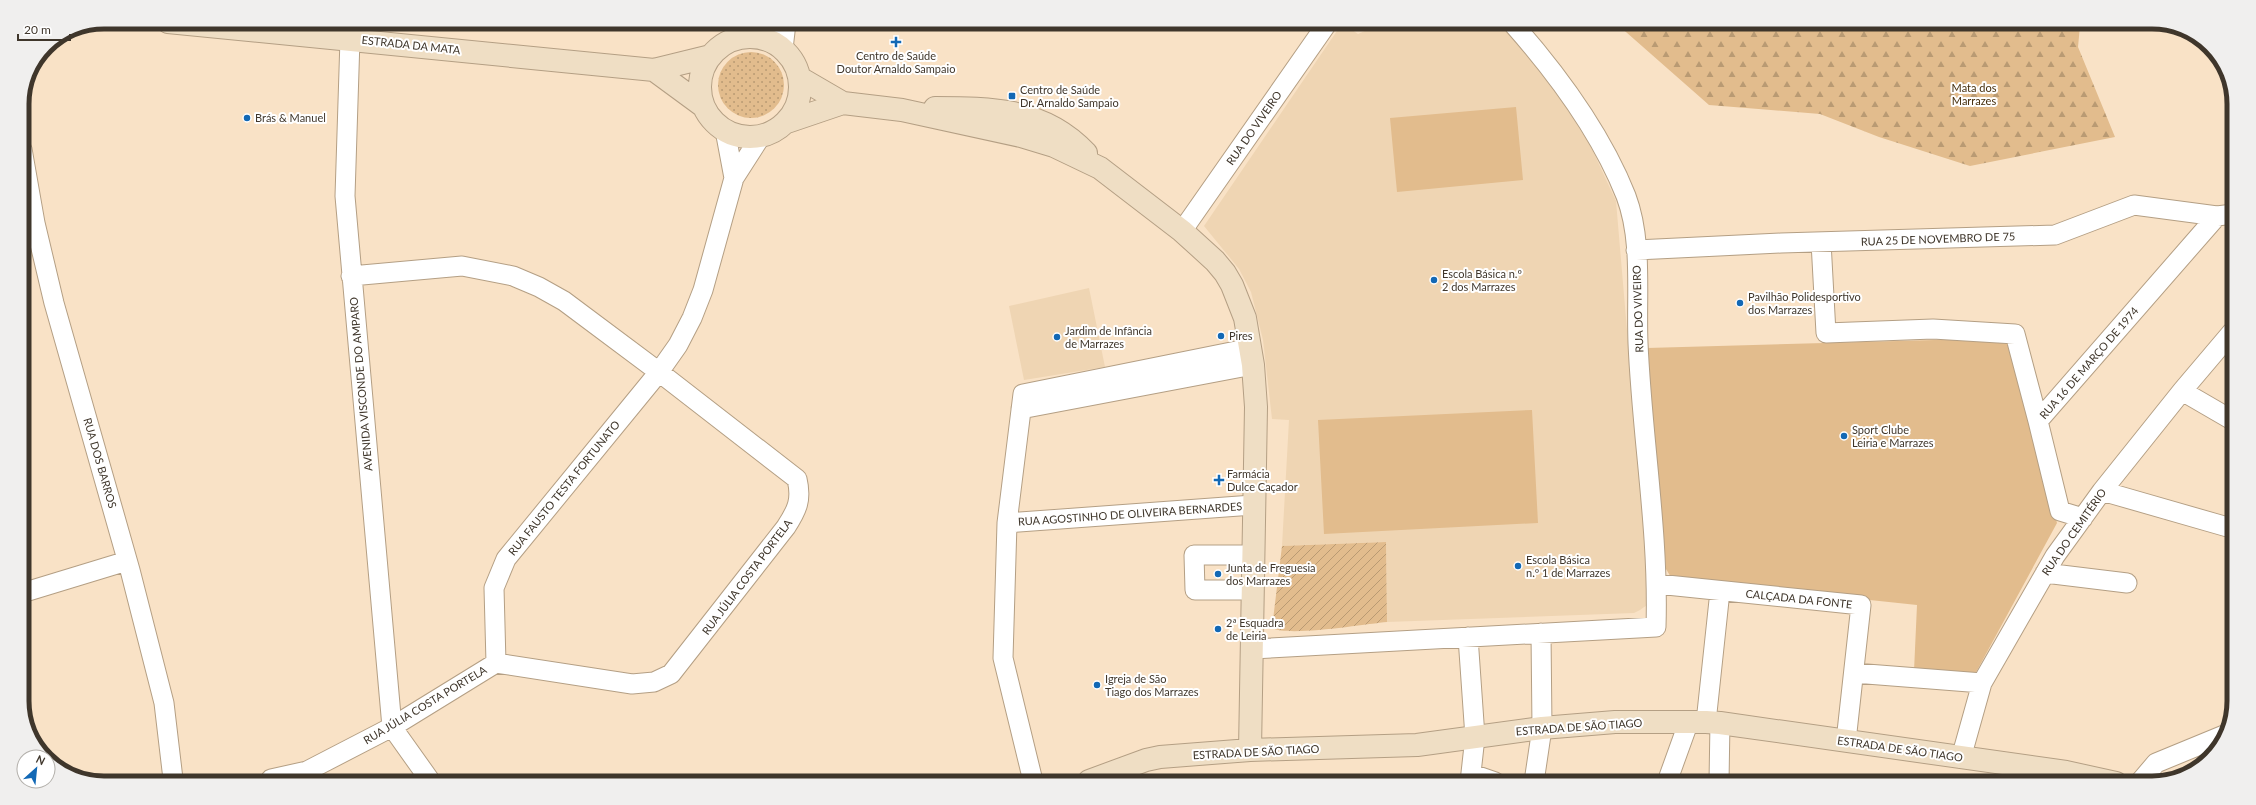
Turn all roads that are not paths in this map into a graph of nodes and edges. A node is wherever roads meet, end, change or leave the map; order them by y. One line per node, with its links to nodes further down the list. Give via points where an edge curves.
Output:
1 (267, 29): 7 (main road, ESTRADA DA MATA)
2 (772, 29): 6 (street)
3 (785, 29): 8 (street)
4 (1323, 29): 20 (street, RUA DO VIVEIRO)
5 (1518, 29): 22 (street, RUA DO VIVEIRO, via 1580,111 1611,163 1626,197)
6 (762, 38): 8 (main road); 9 (main road, via 734,39 721,46)
7 (350, 39): 10 (main road, ESTRADA DA MATA); 23 (street, AVENIDA VISCONDE DO AMPARO, via 345,196)
8 (783, 49): 11 (main road, via 792,59)
9 (711, 56): 10 (main road, ESTRADA DA MATA); 13 (main road, via 700,80)
10 (654, 70): 13 (main road)
11 (800, 78): 12 (main road); 14 (main road, via 800,98)
12 (843, 103): 14 (main road); 20 (main road, via 902,110 1027,137 1054,146 1100,168)
13 (703, 106): 15 (main road, via 712,120)
14 (787, 122): 16 (main road, via 775,131)
15 (725, 130): 16 (main road, via 736,135); 17 (street)
16 (761, 136): 17 (street)
17 (734, 178): 26 (street, RUA FAUSTO TESTA FORTUNATO, via 703,290 678,345)
18 (2225, 215): 21 (street, RUA 25 DE NOVEMBRO DE 75, via 2134,205 2055,236); 29 (street, RUA 16 DE MARÇO DE 1974)
19 (29, 227): 36 (street, RUA DOS BARROS, via 54,303)
20 (1182, 231): 25 (main road, via 1215,261 1232,285 1245,318)
21 (1821, 242): 22 (street, RUA 25 DE NOVEMBRO DE 75); 29 (street, via 1826,333 1933,329 2015,334)
22 (1636, 250): 39 (street, RUA DO VIVEIRO, via 1638,343)
23 (351, 276): 26 (street, RUA JÚLIA COSTA PORTELA, via 462,266 513,276 564,301); 50 (street, AVENIDA VISCONDE DO AMPARO)
24 (2227, 338): 27 (street, RUA DO CEMITÉRIO)
25 (1252, 356): 31 (main road, via 1256,407); 33 (street, via 1023,394)
26 (659, 372): 46 (street, RUA FAUSTO TESTA FORTUNATO, via 506,559 494,588); 46 (street, RUA JÚLIA COSTA PORTELA, via 796,479 800,493 796,511 671,674 654,682 632,684)
27 (2182, 390): 28 (street); 30 (street, RUA DO CEMITÉRIO)
28 (2227, 417)
29 (2038, 421): 32 (street, RUA 16 DE MARÇO DE 1974, via 2060,511)
30 (2102, 491): 32 (street, RUA DO CEMITÉRIO); 34 (street)
31 (1253, 505): 33 (street, RUA AGOSTINHO DE OLIVEIRA BERNARDES); 35 (main road)
32 (2083, 518): 37 (street, RUA DO CEMITÉRIO)
33 (1007, 523): 60 (street, via 1003,658)
34 (2227, 527)
35 (1253, 554): 40 (main road); 40 (street, via 1194,555 1195,590)
36 (128, 561): 41 (street); 57 (street, RUA DOS BARROS, via 164,703)
37 (2045, 573): 38 (street); 48 (street, RUA DO CEMITÉRIO)
38 (2127, 583)
39 (1658, 584): 42 (street); 43 (street, RUA DO VIVEIRO, via 1656,627)
40 (1253, 590): 45 (main road)
41 (29, 591)
42 (1720, 592): 47 (street, CALÇADA DA FONTE, via 1861,605); 49 (street)
43 (1541, 633): 44 (street); 51 (street)
44 (1468, 637): 45 (street); 52 (street)
45 (1252, 649): 55 (main road)
46 (496, 663): 50 (street, RUA JÚLIA COSTA PORTELA)
47 (1854, 673): 48 (street); 54 (street, CALÇADA DA FONTE)
48 (1982, 684): 56 (street, RUA DO CEMITÉRIO)
49 (1705, 722): 51 (main road, ESTRADA DE SÃO TIAGO, via 1616,722); 54 (main road, ESTRADA DE SÃO TIAGO); 64 (street); 65 (street)
50 (392, 727): 58 (street, RUA JÚLIA COSTA PORTELA, via 308,771); 59 (street)
51 (1542, 728): 52 (main road, ESTRADA DE SÃO TIAGO); 63 (street)
52 (1475, 737): 55 (main road, ESTRADA DE SÃO TIAGO, via 1417,745); 62 (street)
53 (2218, 738): 67 (street, via 2156,763)
54 (1846, 741): 56 (main road, ESTRADA DE SÃO TIAGO)
55 (1250, 750): 61 (main road, ESTRADA DE SÃO TIAGO, via 1160,757)
56 (1961, 758): 66 (main road, ESTRADA DE SÃO TIAGO)
57 (173, 776)
58 (285, 776)
59 (426, 776)
60 (1032, 776)
61 (1105, 776)
62 (1471, 776)
63 (1535, 776)
64 (1671, 776)
65 (1718, 776)
66 (2060, 776)
67 (2145, 776)

